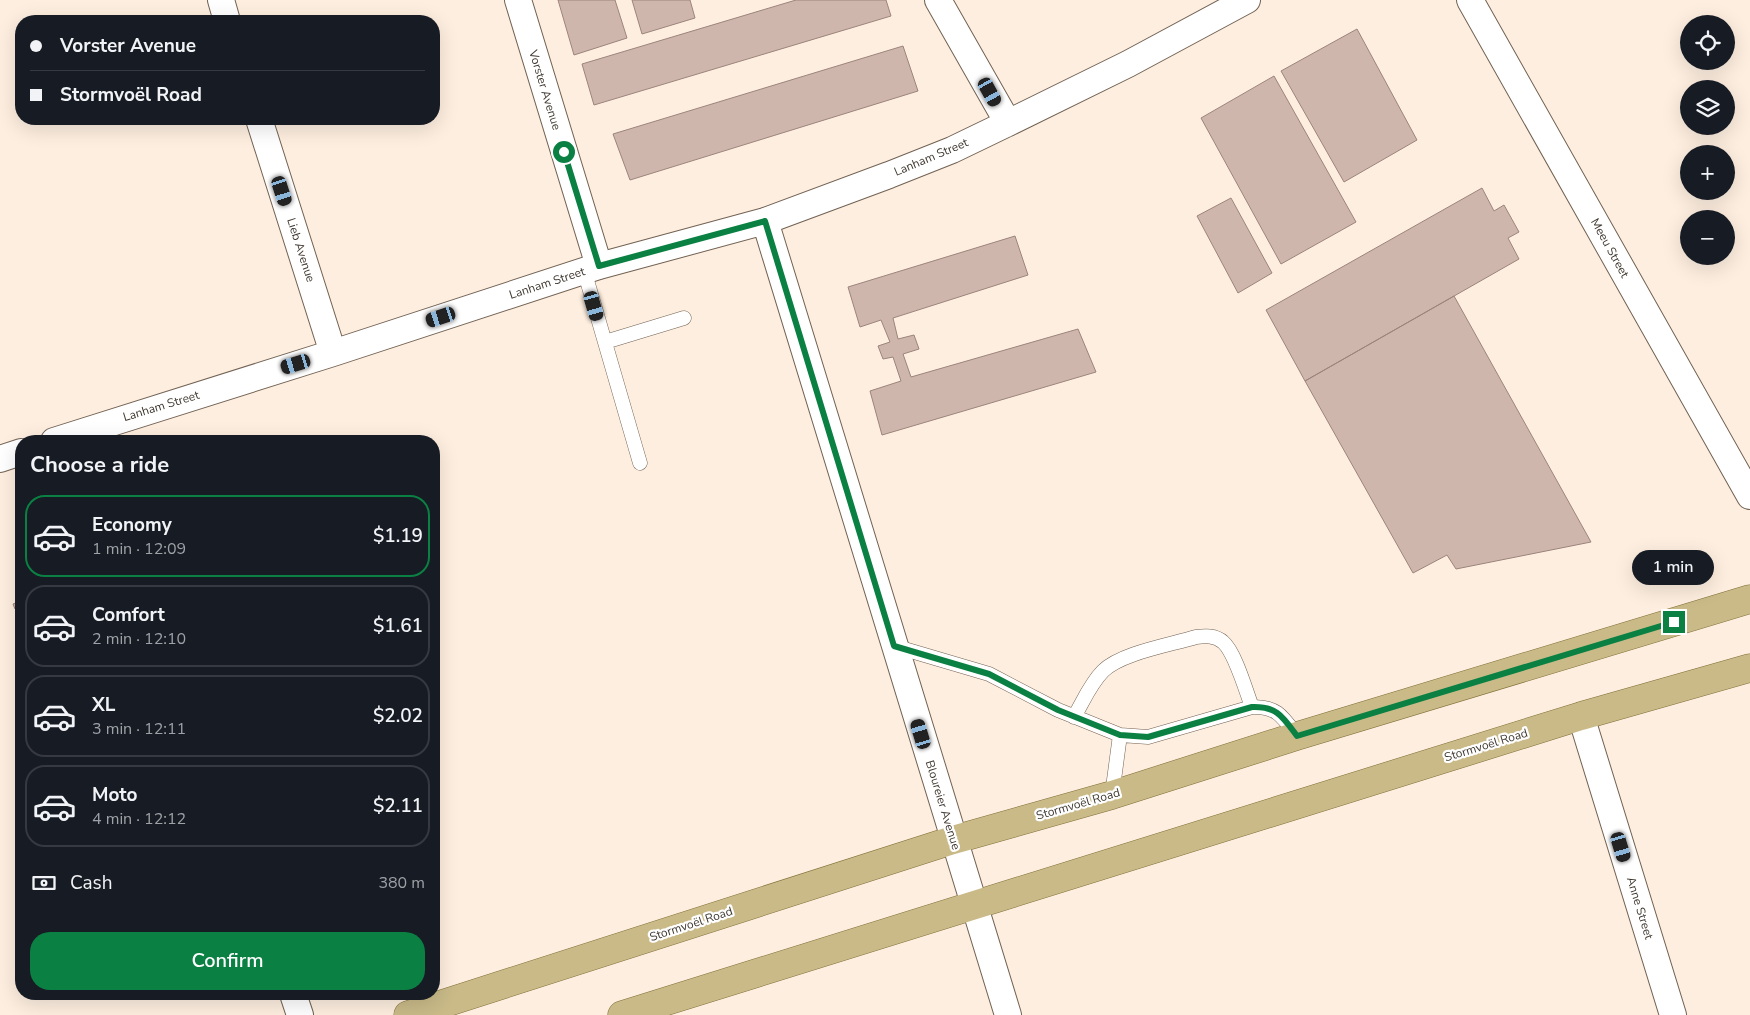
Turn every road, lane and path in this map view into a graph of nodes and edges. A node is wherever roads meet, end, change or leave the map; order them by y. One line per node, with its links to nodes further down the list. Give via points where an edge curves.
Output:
1 (220, 0): 6 (street)
2 (518, 0): 10 (street, Vorster Avenue)
3 (938, 0): 7 (street)
4 (1247, 0): 7 (street, Lanham Street)
5 (1470, 0): 19 (street, Meeu Street)
6 (225, 15)
7 (1008, 123): 9 (street, Lanham Street, via 943,154)
8 (260, 125): 13 (street, Lieb Avenue)
9 (765, 221): 10 (street, Lanham Street); 21 (street, Bloureier Avenue)
10 (591, 268): 12 (lane); 13 (street, Lanham Street)
11 (684, 318): 12 (lane)
12 (604, 342): 18 (lane)
13 (333, 352): 14 (street, Lanham Street)
14 (115, 432): 15 (street, Lanham Street)
15 (95, 435)
16 (15, 454): 17 (street)
17 (0, 459)
18 (640, 462)
19 (1750, 496)
20 (1750, 599): 27 (main road, Stormvoël Road)
21 (894, 646): 25 (lane, via 989,674); 29 (street, Bloureier Avenue)
22 (1750, 668): 24 (main road, Stormvoël Road)
23 (1252, 707): 25 (lane, via 1230,650 1223,642 1207,636 1127,657 1113,664 1095,680); 26 (lane, via 1148,737); 27 (lane, via 1274,710 1283,716)
24 (1581, 716): 30 (main road, Stormvoël Road); 36 (street, Anne Street)
25 (1074, 717): 26 (lane)
26 (1120, 735): 28 (lane)
27 (1297, 736): 28 (main road, Stormvoël Road)
28 (1112, 795): 29 (main road, Stormvoël Road)
29 (953, 840): 30 (street, Bloureier Avenue); 33 (main road, Stormvoël Road)
30 (974, 906): 34 (main road, Stormvoël Road); 35 (street, Bloureier Avenue)
31 (295, 1000): 32 (street)
32 (300, 1015)
33 (408, 1015)
34 (622, 1015)
35 (1008, 1015)
36 (1673, 1015)

